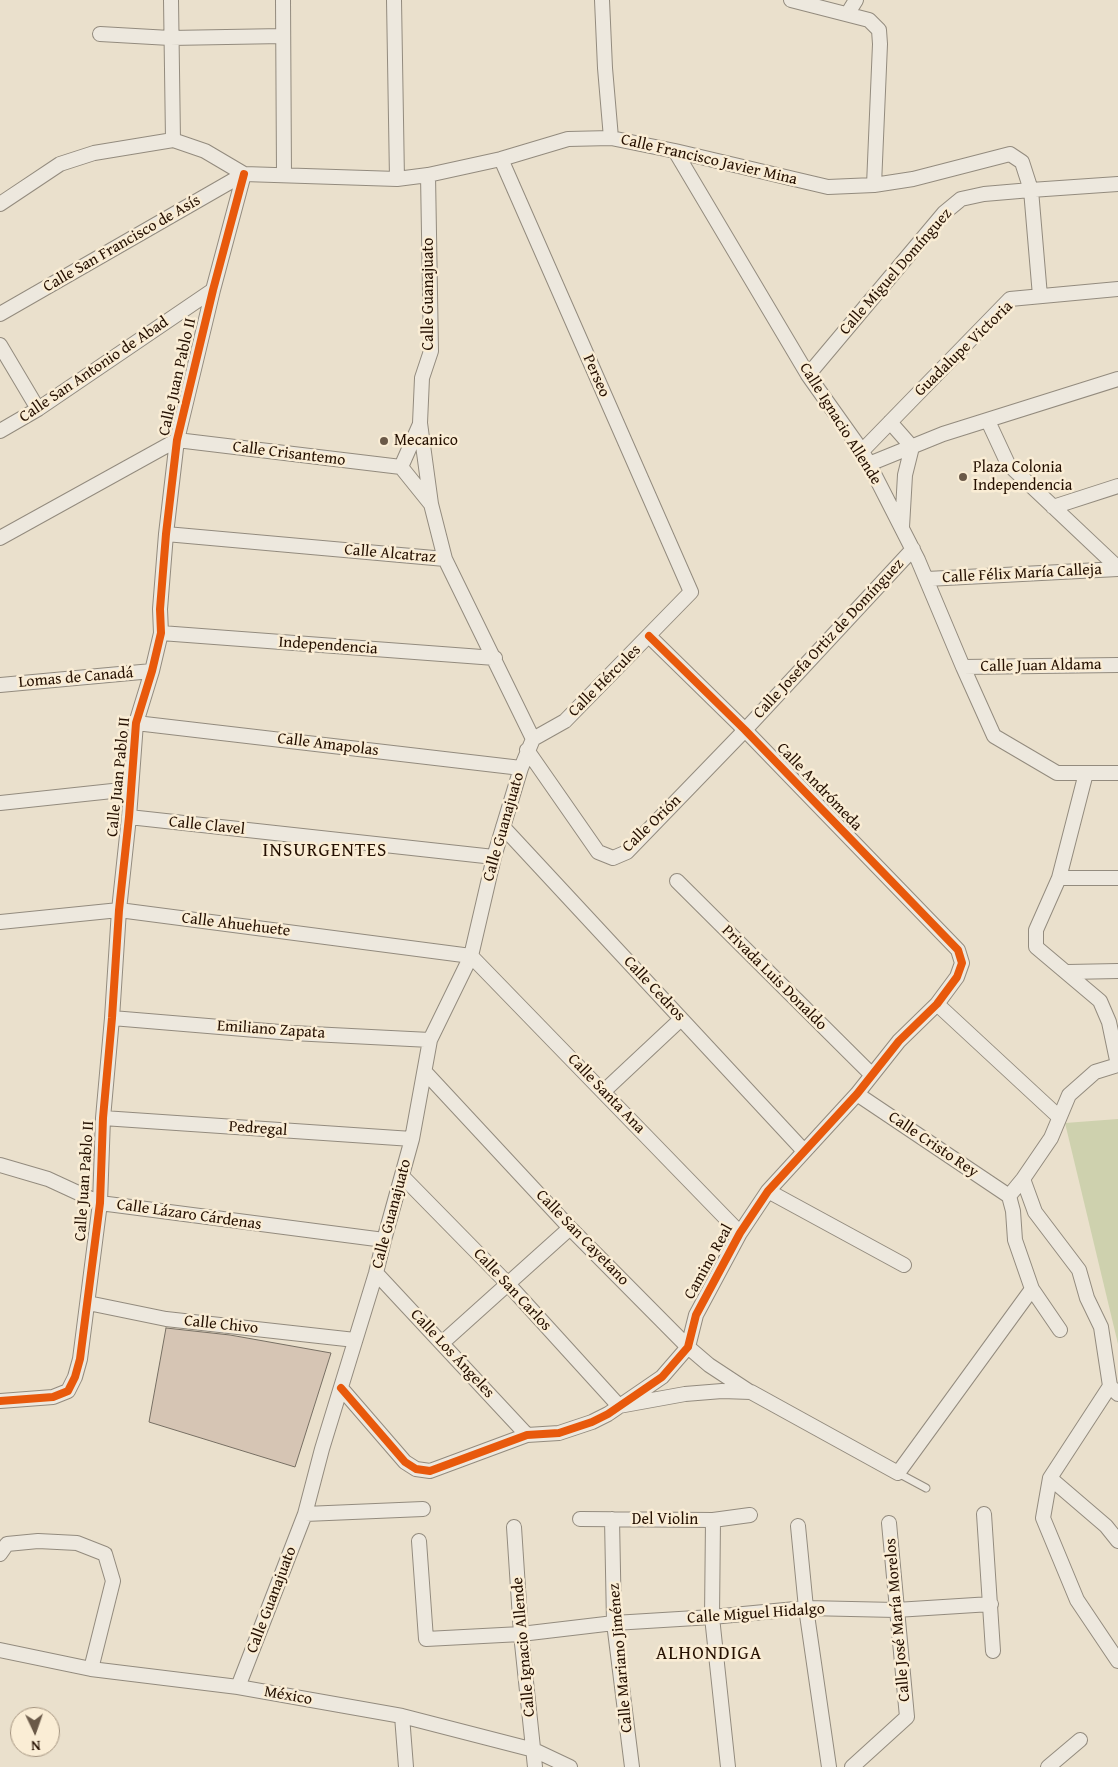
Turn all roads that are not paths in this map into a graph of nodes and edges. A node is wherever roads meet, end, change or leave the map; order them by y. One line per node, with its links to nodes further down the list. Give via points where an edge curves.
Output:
1 (171, 0): 10 (street)
2 (283, 0): 9 (street)
3 (394, 0): 18 (street)
4 (602, 0): 11 (street)
5 (791, 0): 7 (street)
6 (856, 0): 7 (street)
7 (848, 13): 20 (street, via 869,20 879,30)
8 (100, 34): 10 (street)
9 (283, 36): 10 (street); 16 (street)
10 (170, 38): 12 (street)
11 (611, 138): 13 (street, Calle Francisco Javier Mina); 14 (street, Calle Francisco Javier Mina, via 568,139)
12 (173, 140): 15 (street, via 206,151); 22 (street, via 94,152 60,164)
13 (675, 151): 20 (street, Calle Francisco Javier Mina, via 828,187); 28 (street, Calle Ignacio Allende)
14 (501, 160): 17 (street, Calle Francisco Javier Mina); 50 (street, Perseo)
15 (244, 174): 16 (street, Calle Francisco Javier Mina); 24 (street, Calle Juan Pablo II); 26 (street, Calle San Francisco de Asís)
16 (284, 174): 18 (street, Calle Francisco Javier Mina)
17 (428, 175): 18 (street, Calle Francisco Javier Mina); 33 (street, Calle Guanajuato, via 431,352 422,378)
18 (397, 179)
19 (1118, 184): 21 (street, Calle Miguel Domínguez)
20 (874, 185): 21 (street, Calle Francisco Javier Mina, via 913,180 1010,154 1022,162)
21 (1031, 190): 25 (street); 28 (street, Calle Miguel Domínguez, via 961,199 944,213)
22 (0, 204)
23 (1118, 289): 25 (street, Guadalupe Victoria)
24 (212, 290): 30 (street, Calle San Antonio de Abad); 35 (street, Calle Juan Pablo II)
25 (1040, 296): 32 (street, Guadalupe Victoria, via 1010,299)
26 (0, 314)
27 (0, 345): 30 (street)
28 (808, 375): 37 (street, Calle Ignacio Allende)
29 (1118, 379): 31 (street)
30 (38, 409): 34 (street, Calle San Antonio de Abad)
31 (988, 421): 36 (street); 42 (street, via 1008,464)
32 (890, 422): 36 (street); 37 (street, Guadalupe Victoria)
33 (420, 423): 39 (street); 41 (street, Calle Guanajuato)
34 (0, 431)
35 (177, 440): 39 (street, Calle Crisantemo); 44 (street, Calle Juan Pablo II); 45 (street)
36 (912, 447): 38 (street); 43 (street, via 905,475)
37 (862, 451): 38 (street, Calle Ignacio Allende)
38 (869, 464): 43 (street, Calle Ignacio Allende)
39 (401, 467): 41 (street)
40 (1118, 486): 42 (street)
41 (431, 504): 47 (street, Calle Guanajuato)
42 (1053, 507): 48 (street)
43 (902, 527): 46 (street, Calle Ignacio Allende)
44 (166, 534): 47 (street, Calle Alcatraz); 51 (street, Calle Juan Pablo II)
45 (0, 538)
46 (913, 549): 49 (street, Calle Ignacio Allende); 59 (street, Calle Josefa Ortiz de Domínguez)
47 (445, 559): 53 (street, Calle Alcatraz)
48 (1118, 568): 49 (street, Calle Félix María Calleja)
49 (926, 579): 55 (street, Calle Ignacio Allende)
50 (690, 592): 52 (street, Calle Hércules)
51 (161, 633): 53 (street, Independencia); 56 (street, Calle Juan Pablo II)
52 (650, 636): 59 (street, Calle Andrómeda); 60 (street, Calle Hércules, via 565,721)
53 (495, 658): 60 (street, Calle Alcatraz)
54 (1118, 665): 55 (street, Calle Juan Aldama)
55 (963, 667): 62 (street, Calle Ignacio Allende, via 994,736 1057,773)
56 (152, 671): 57 (street, Lomas de Canadá); 58 (street, Calle Juan Pablo II)
57 (0, 684)
58 (136, 723): 61 (street, Calle Amapolas); 64 (street, Calle Juan Pablo II)
59 (745, 730): 60 (street, Calle Orión, via 628,852 613,858 598,852); 75 (street, Calle Andrómeda, via 958,950)
60 (530, 744): 61 (street, Calle Guanajuato)
61 (521, 768): 67 (street, Calle Guanajuato)
62 (1086, 773): 63 (street); 69 (street)
63 (1118, 773)
64 (131, 789): 65 (street); 66 (street, Calle Juan Pablo II)
65 (0, 803)
66 (129, 817): 68 (street, Calle Clavel); 72 (street, Calle Juan Pablo II)
67 (503, 827): 68 (street, Calle Guanajuato); 80 (street, Calle Cedros)
68 (494, 857): 74 (street, Calle Guanajuato)
69 (1059, 878): 70 (street); 77 (street, via 1036,930 1036,947)
70 (1118, 878)
71 (677, 881): 84 (street, Privada Luis Donaldo)
72 (119, 910): 73 (street, Calle Ahuehuete); 74 (street, Calle Ahuehuete); 79 (street, Calle Juan Pablo II)
73 (0, 922)
74 (471, 956): 81 (street, Calle Guanajuato); 85 (street, Calle Santa Ana)
75 (962, 963): 78 (street, Camino Real, via 957,977)
76 (1118, 971): 77 (street)
77 (1068, 972): 82 (street, via 1100,1001 1109,1022)
78 (937, 1004): 84 (street, Camino Real, via 899,1041); 87 (street)
79 (112, 1018): 81 (street, Emiliano Zapata, via 292,1033); 88 (street, Calle Juan Pablo II)
80 (681, 1019): 85 (street); 90 (street, Calle Cedros)
81 (430, 1040): 83 (street, Calle Guanajuato)
82 (1118, 1065): 87 (street, via 1095,1072 1088,1078 1069,1095)
83 (425, 1072): 89 (street, Calle Guanajuato); 97 (street, Calle San Cayetano)
84 (872, 1075): 86 (street, Camino Real)
85 (603, 1092): 98 (street, Calle Santa Ana)
86 (857, 1094): 90 (street, Camino Real); 95 (street, Calle Cristo Rey)
87 (1059, 1117): 93 (street, via 1051,1138)
88 (103, 1118): 89 (street, Pedregal); 96 (street, Calle Juan Pablo II)
89 (412, 1140): 92 (street, Calle Guanajuato)
90 (804, 1152): 94 (street, Camino Real)
91 (0, 1166): 96 (street, Calle Lázaro Cárdenas, via 48,1179)
92 (402, 1176): 99 (street, Calle Guanajuato); 102 (street, Calle San Carlos)
93 (1023, 1180): 95 (street); 110 (street, via 1035,1212 1079,1270 1101,1327)
94 (768, 1191): 98 (street, Camino Real); 100 (street)
95 (1009, 1196): 103 (street, via 1015,1240)
96 (100, 1203): 99 (street, Calle Lázaro Cárdenas); 104 (street, Calle Juan Pablo II)
97 (570, 1228): 102 (street); 108 (street, Calle San Cayetano)
98 (740, 1233): 108 (street, Camino Real, via 696,1314)
99 (384, 1240): 101 (street, Calle Guanajuato)
100 (904, 1265)
101 (376, 1273): 106 (street, Calle Guanajuato); 107 (street, Calle Los Ángeles)
102 (508, 1284): 107 (street); 113 (street, Calle San Carlos)
103 (1032, 1289): 105 (street); 115 (street)
104 (88, 1303): 106 (street, Calle Chivo, via 166,1319); 112 (street, Calle Juan Pablo II, via 80,1359 68,1391 53,1397)
105 (1060, 1330)
106 (355, 1340): 109 (street, Calle Guanajuato)
107 (442, 1343): 114 (street, Calle Los Ángeles)
108 (688, 1347): 111 (street, Calle San Cayetano); 113 (street, Camino Real, via 662,1377)
109 (342, 1388): 114 (street, Camino Real, via 406,1462 416,1469 430,1471); 119 (street, Calle Guanajuato)
110 (1114, 1390): 116 (street)
111 (751, 1392): 113 (street, Calle San Cayetano, via 685,1394); 115 (street, Calle San Cayetano)
112 (0, 1401)
113 (619, 1406): 114 (street, Camino Real, via 592,1422 559,1433)
114 (527, 1435)
115 (898, 1473): 117 (lane, Calle San Cayetano)
116 (1050, 1478): 129 (street, via 1106,1526); 139 (street, via 1043,1518 1076,1600)
117 (926, 1488)
118 (423, 1509): 119 (street)
119 (305, 1514): 141 (street, Calle Guanajuato)
120 (984, 1514): 131 (street)
121 (750, 1515): 124 (street, Del Violin)
122 (580, 1519): 123 (street, Del Violin)
123 (612, 1520): 124 (street, Del Violin); 135 (street, Calle Mariano Jiménez)
124 (713, 1520): 134 (street)
125 (889, 1522): 133 (street, Calle José María Morelos)
126 (798, 1526): 132 (street)
127 (514, 1527): 136 (street, Calle Ignacio Allende)
128 (419, 1541): 136 (street, via 426,1638)
129 (1118, 1541)
130 (3, 1549): 140 (street, via 38,1541 76,1543 105,1554 112,1581)
131 (991, 1604): 133 (street, Calle Miguel Hidalgo); 138 (street)
132 (806, 1608): 133 (street, Calle Miguel Hidalgo); 134 (street, Calle Miguel Hidalgo); 150 (street)
133 (896, 1610): 151 (street, Calle José María Morelos, via 907,1717)
134 (712, 1617): 135 (street, Calle Miguel Hidalgo); 149 (street)
135 (614, 1623): 136 (street, Calle Miguel Hidalgo); 148 (street, Calle Mariano Jiménez)
136 (521, 1634): 144 (street, Calle Ignacio Allende)
137 (0, 1650): 140 (street, México)
138 (993, 1651)
139 (1118, 1661)
140 (91, 1669): 141 (street, México)
141 (238, 1687): 142 (street, México)
142 (402, 1716): 144 (street, México); 145 (street)
143 (1080, 1740): 152 (street)
144 (534, 1750): 146 (street, Calle Ignacio Allende); 147 (street, México)
145 (406, 1767)
146 (535, 1767)
147 (570, 1767)
148 (632, 1767)
149 (728, 1767)
150 (828, 1767)
151 (852, 1767)
152 (1048, 1767)

